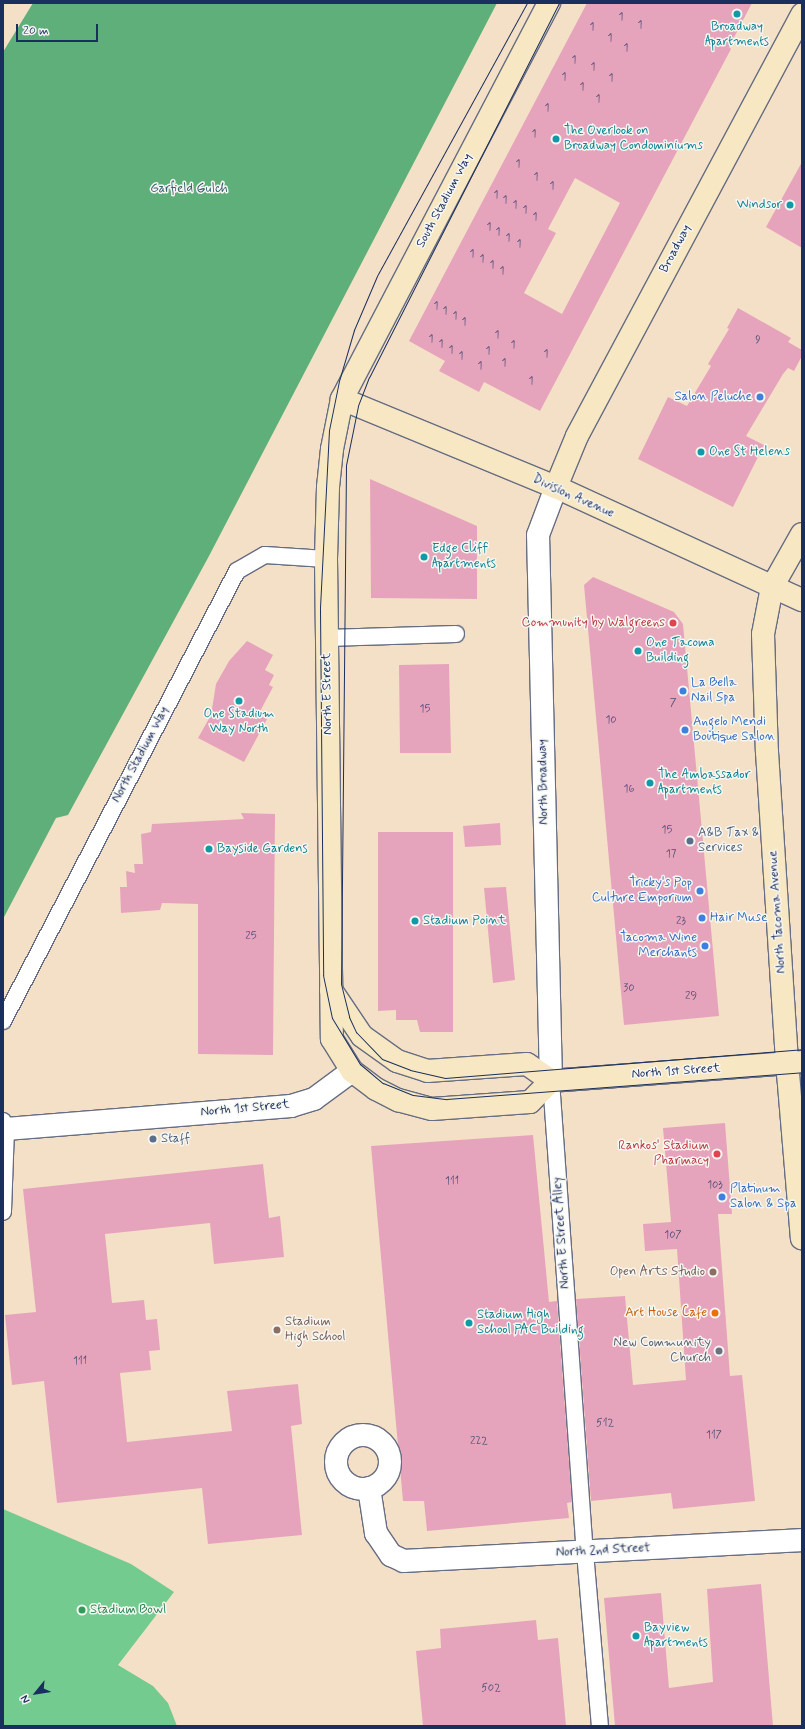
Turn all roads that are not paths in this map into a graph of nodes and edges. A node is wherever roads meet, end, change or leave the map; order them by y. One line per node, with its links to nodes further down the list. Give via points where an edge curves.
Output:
1 (549, 3): 3 (street, South Stadium Way)
2 (802, 14): 4 (street, Broadway, via 577,436)
3 (342, 399): 4 (street, Division Avenue); 6 (street, North E Street, via 332,449 328,487)
4 (556, 487): 7 (street, Division Avenue); 15 (street, North Broadway, via 538,534)
5 (802, 535): 7 (street, North Tacoma Avenue)
6 (326, 558): 10 (street, North E Street); 12 (lane, North Stadium Way, via 265,555 237,571)
7 (772, 587): 8 (street, Division Avenue); 13 (street, North Tacoma Avenue, via 763,634 763,674)
8 (802, 600)
9 (456, 634): 10 (lane)
10 (327, 638): 11 (street, North E Street)
11 (331, 990): 14 (street, North E Street, via 332,1039); 15 (street, via 362,1036 397,1061 426,1071 527,1064)
12 (3, 1021)
13 (795, 1063): 15 (street, North 1st Street); 18 (street, North Tacoma Avenue)
14 (352, 1070): 15 (street, via 376,1089 398,1100 432,1109 530,1102); 16 (street, North 1st Street, via 314,1099 291,1106)
15 (551, 1081): 22 (lane, North E Street Alley)
16 (4, 1128): 17 (lane)
17 (3, 1212)
18 (801, 1213): 19 (street, North Tacoma Avenue)
19 (802, 1238)
20 (369, 1488): 22 (street, North 2nd Street, via 376,1533 391,1555 404,1561)
21 (802, 1540): 22 (street, North 2nd Street)
22 (585, 1552): 23 (lane, North E Street Alley)
23 (600, 1726)

